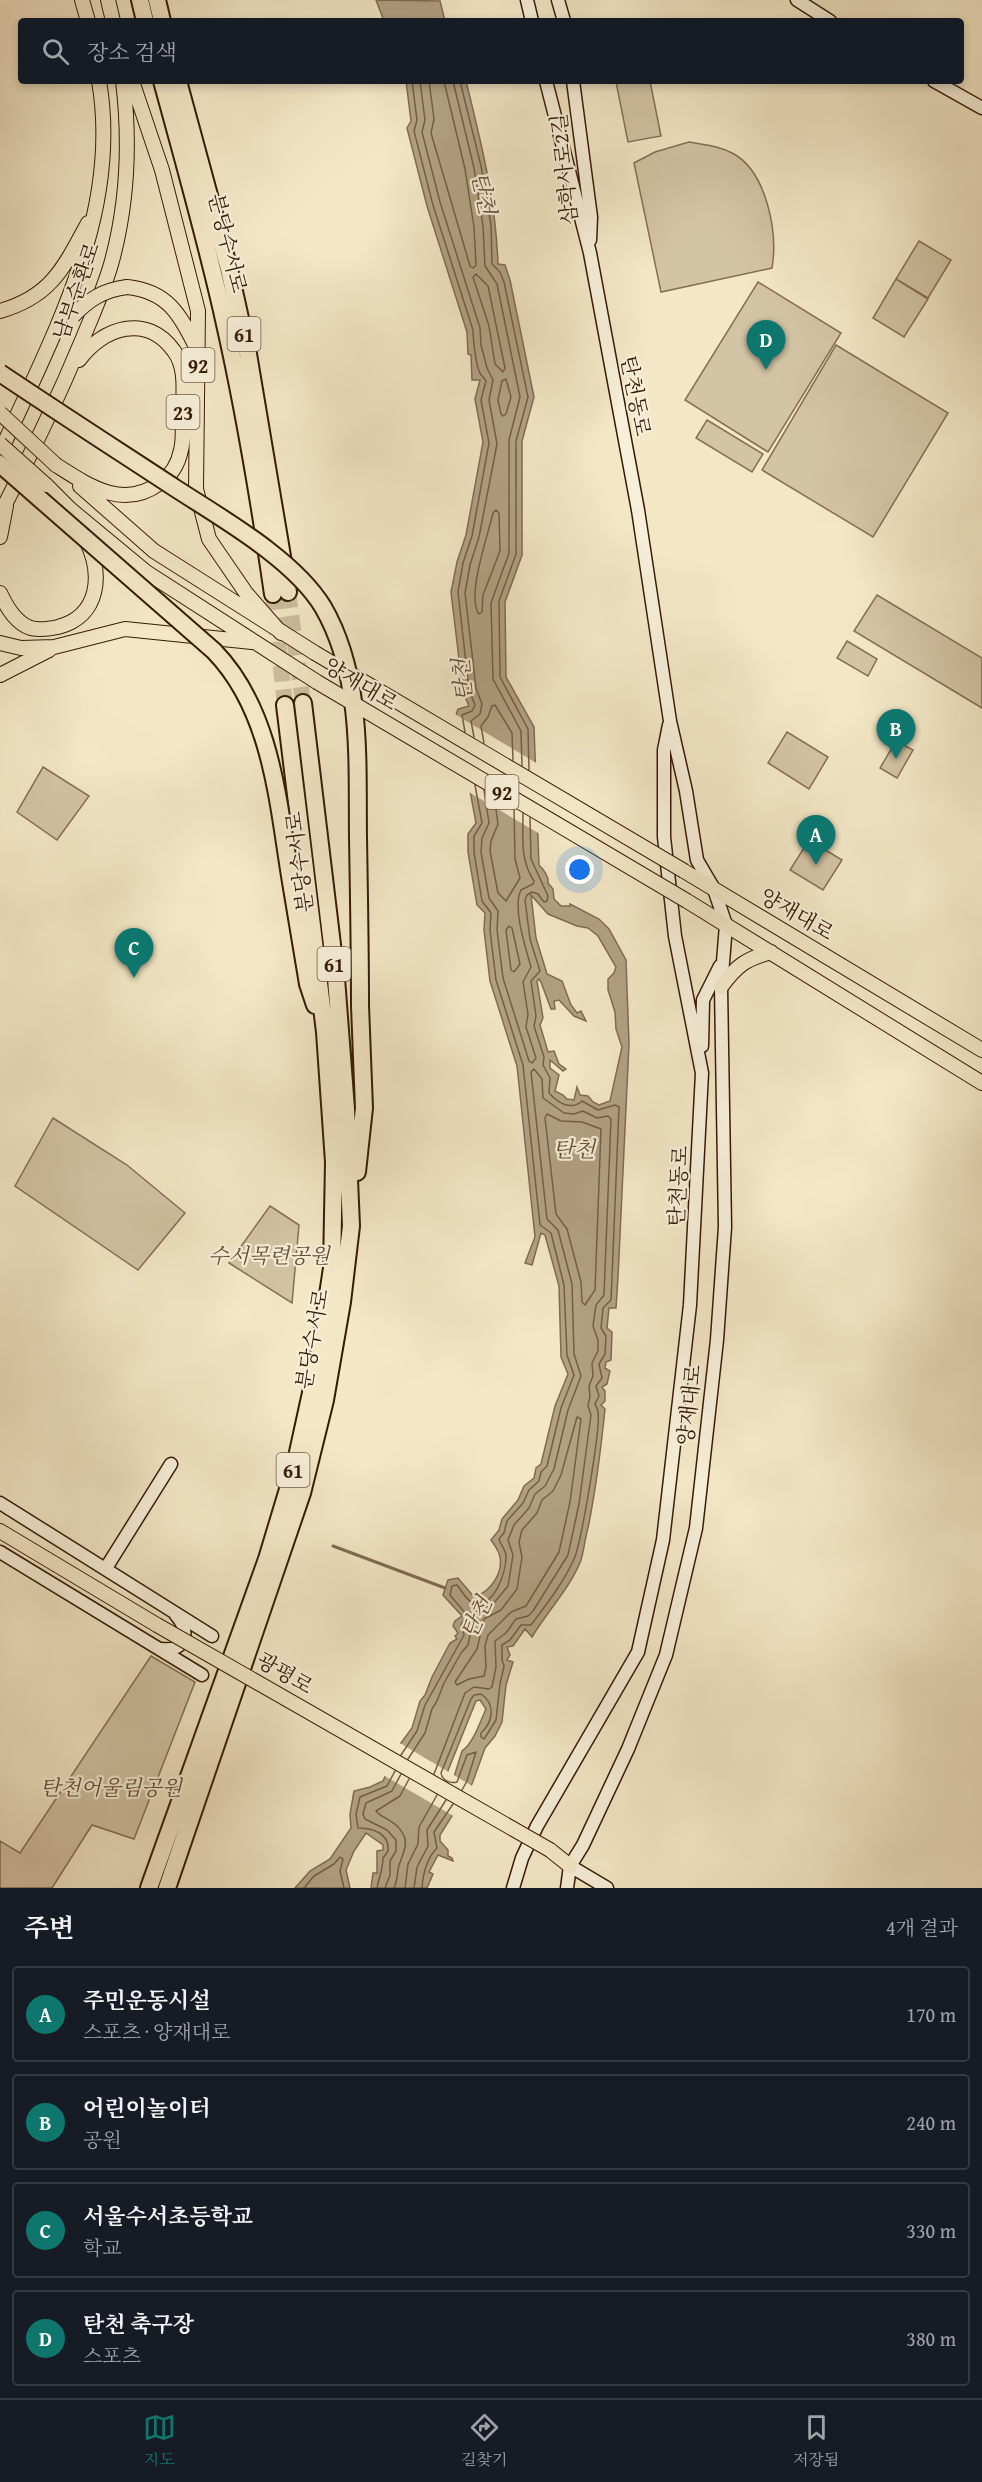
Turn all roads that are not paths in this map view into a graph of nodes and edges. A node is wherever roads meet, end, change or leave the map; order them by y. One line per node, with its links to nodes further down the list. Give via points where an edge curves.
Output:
1 (82, 0): 8 (main road)
2 (108, 0): 9 (main road)
3 (140, 0): 10 (highway)
4 (157, 0): 11 (highway)
5 (527, 0): 12 (street)
6 (558, 0): 13 (street)
7 (797, 0): 14 (street)
8 (87, 18)
9 (112, 18)
10 (144, 18)
11 (161, 18)
12 (531, 18)
13 (563, 18)
14 (826, 18)
15 (99, 84): 24 (main road, 남부순환로, via 104,120)
16 (123, 84): 30 (main road, 남부순환로, via 128,122 127,170 114,256)
17 (133, 84): 28 (main road, 92, via 187,260 198,311)
18 (163, 84): 19 (highway, 분당수서로 / 61, via 225,324 263,525 281,593 248,354)
19 (179, 84)
20 (547, 84): 25 (street, 탄천동로)
21 (573, 84): 25 (street, 삼학사로2길, via 591,217)
22 (939, 84): 23 (street)
23 (982, 108)
24 (96, 207): 26 (main road, via 48,287); 27 (main road, 남부순환로, via 78,276)
25 (590, 253): 48 (street, 탄천동로, via 638,510)
26 (0, 311)
27 (53, 337): 28 (main road, bridge, via 94,297 113,289 140,288 163,298 182,317); 33 (main road, 남부순환로)
28 (198, 352): 41 (main road, 92, via 196,489 209,538 246,593)
29 (0, 373): 58 (highway, bridge, via 234,527 296,574 322,606 339,641 354,705 358,801 364,1108)
30 (68, 373): 35 (main road, 23, via 97,339 120,329 143,328 162,339 175,351 183,370 181,450 172,474 134,497 91,487); 36 (main road, 남부순환로 / 23)
31 (0, 413): 35 (main road, 양재대로 / 23, bridge)
32 (0, 444): 37 (main road, 양재대로, bridge)
33 (0, 453)
34 (0, 464): 54 (highway, bridge, via 214,651 249,698 270,762 308,984)
35 (56, 465): 41 (main road, 양재대로, via 154,551)
36 (7, 501): 38 (main road, 23); 39 (main road)
37 (70, 509): 40 (main road, via 97,572 93,598 81,616 48,630 27,627); 42 (main road, 양재대로, via 146,572)
38 (0, 514)
39 (0, 537)
40 (0, 593)
41 (281, 633): 49 (main road, 양재대로 / 92, bridge)
42 (257, 642): 44 (main road, 92, via 125,629); 50 (main road, 양재대로 / 92, bridge, via 317,682)
43 (0, 643): 44 (main road, 92, via 21,648)
44 (54, 647): 45 (main road)
45 (0, 675)
46 (303, 703): 58 (highway, 분당수서로 / 61, via 336,978)
47 (285, 705): 54 (highway, 분당수서로 / 61)
48 (670, 721): 49 (street, 탄천동로, via 697,860); 56 (street, 탄천동로, via 664,750 663,837 675,936)
49 (714, 889): 50 (street, 양재대로); 55 (main road, 양재대로 / 92)
50 (726, 925): 51 (main road, 양재대로 / 92); 52 (street, 양재대로)
51 (771, 952): 53 (main road, via 749,958); 57 (main road, 양재대로 / 92)
52 (722, 962): 53 (street, 양재대로); 56 (street, via 703,1000)
53 (721, 987): 68 (street, 양재대로, via 725,1227 696,1528 666,1655 628,1749)
54 (325, 1032): 69 (highway, 분당수서로 / 61, via 334,1162 332,1268 318,1361 295,1466 267,1558)
55 (982, 1050)
56 (702, 1073): 71 (street, 탄천동로, via 690,1305 678,1419 663,1540 638,1652 537,1826)
57 (982, 1083)
58 (351, 1226): 70 (highway, 분당수서로 / 61, via 325,1400 302,1493)
59 (171, 1464): 63 (street)
60 (0, 1503): 63 (street)
61 (0, 1531): 68 (main road, 광평로, bridge, via 550,1850)
62 (0, 1552): 66 (street)
63 (106, 1568): 64 (street)
64 (169, 1607): 65 (street); 66 (street, via 184,1624 185,1633 176,1648)
65 (212, 1635)
66 (160, 1649): 67 (street)
67 (202, 1675)
68 (570, 1866): 72 (street); 73 (street)
69 (149, 1888)
70 (166, 1888)
71 (513, 1888)
72 (567, 1888)
73 (607, 1888)

